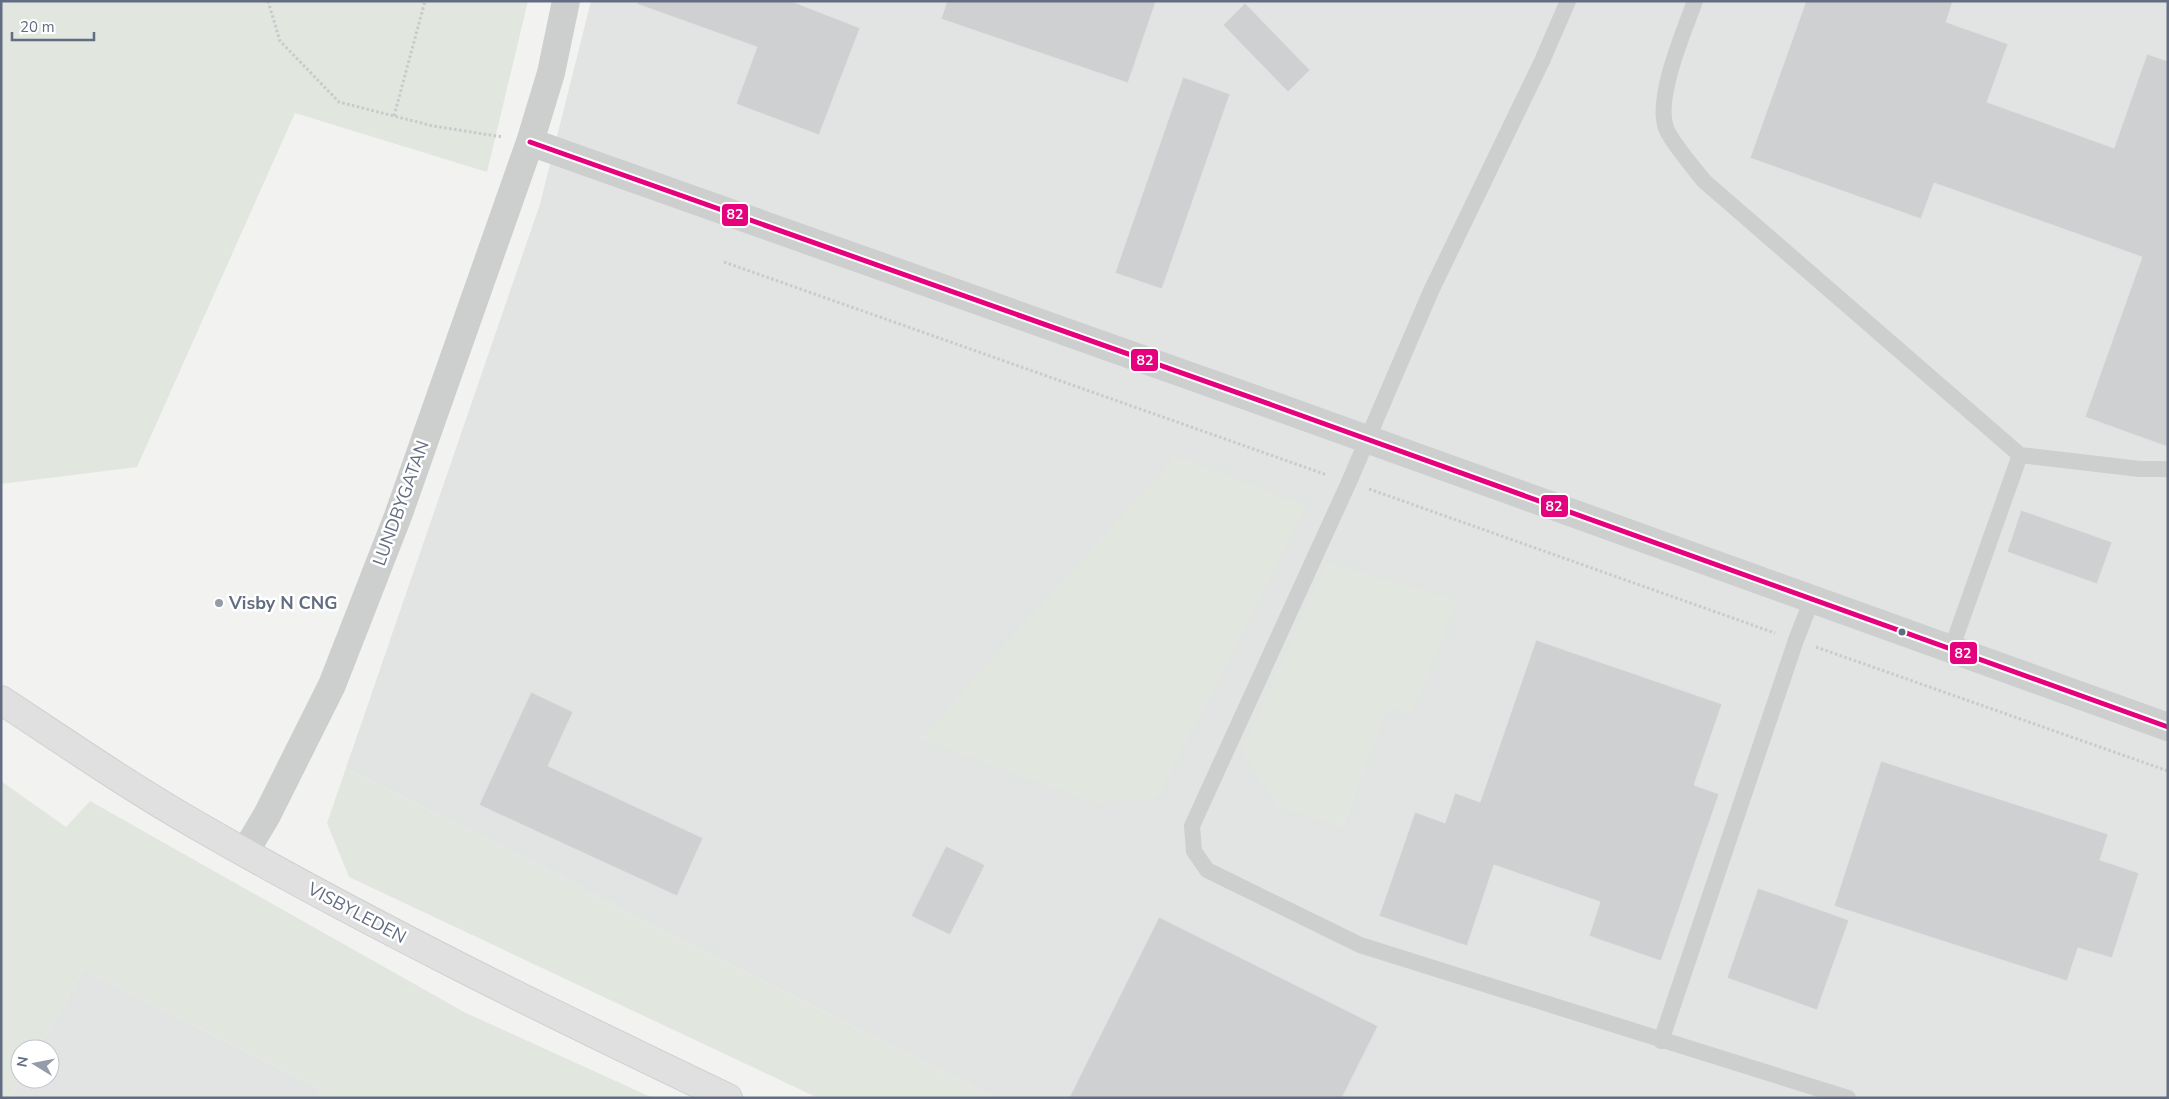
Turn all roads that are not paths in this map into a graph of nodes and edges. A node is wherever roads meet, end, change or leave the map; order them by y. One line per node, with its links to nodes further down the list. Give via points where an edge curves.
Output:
1 (566, 1): 4 (street, LUNDBYGATAN)
2 (1568, 1): 5 (lane, via 1430,291)
3 (1695, 1): 6 (lane, via 1672,64 1662,112 1671,136 1704,181)
4 (530, 142): 5 (street); 12 (street, LUNDBYGATAN, via 398,516 332,685)
5 (1366, 439): 8 (street); 13 (lane, via 1192,826 1194,851 1206,870 1360,945)
6 (2020, 455): 7 (lane, via 2140,470); 9 (lane)
7 (2168, 469)
8 (1812, 599): 9 (street); 13 (lane)
9 (1951, 650): 11 (street)
10 (1, 700): 12 (main road, VISBYLEDEN, via 97,763)
11 (2168, 727)
12 (245, 852): 14 (main road, VISBYLEDEN, via 477,976)
13 (1661, 1041): 15 (lane)
14 (728, 1098)
15 (1848, 1098)

